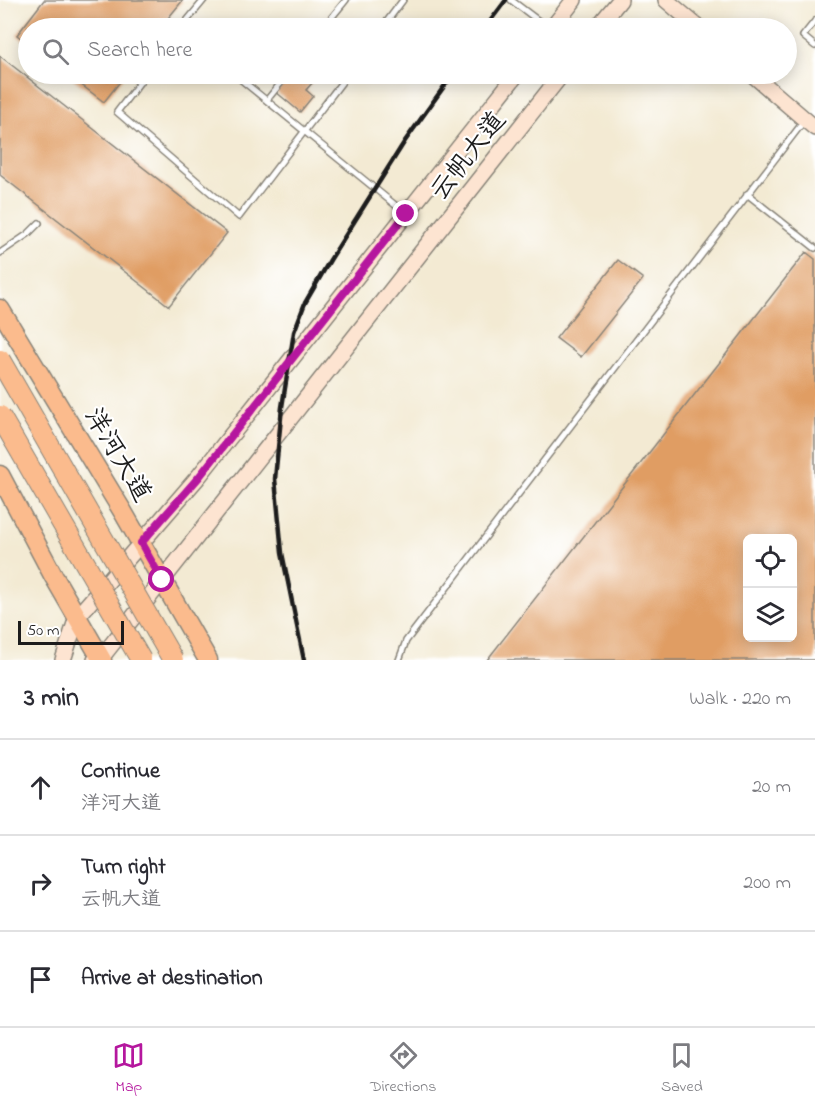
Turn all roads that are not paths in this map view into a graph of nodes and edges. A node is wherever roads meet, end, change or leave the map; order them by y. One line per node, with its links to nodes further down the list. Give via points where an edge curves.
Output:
1 (204, 0): 8 (lane)
2 (346, 0): 9 (lane)
3 (403, 0): 10 (lane)
4 (511, 0): 11 (lane)
5 (574, 0): 12 (main road)
6 (620, 0): 13 (main road)
7 (666, 0): 14 (main road)
8 (189, 18)
9 (331, 18)
10 (390, 18)
11 (536, 18)
12 (559, 18)
13 (605, 18)
14 (687, 18)
15 (815, 21): 16 (lane, via 803,36)
16 (815, 46)
17 (138, 84): 26 (lane, via 117,112 239,217)
18 (247, 84): 24 (lane)
19 (280, 84): 24 (lane)
20 (340, 84): 26 (lane)
21 (509, 84): 28 (main road, 云帆大道)
22 (554, 84): 37 (main road, 云帆大道)
23 (764, 84): 25 (main road)
24 (267, 100): 26 (lane)
25 (810, 124): 27 (lane)
26 (304, 131): 28 (lane)
27 (747, 194): 30 (lane); 44 (lane, via 406,641)
28 (406, 214): 36 (main road, 云帆大道, via 199,477)
29 (39, 223): 31 (lane)
30 (815, 248)
31 (0, 252)
32 (0, 309): 36 (main road, 洋河大道)
33 (0, 360): 42 (highway, bridge)
34 (0, 416): 41 (highway, bridge)
35 (0, 475): 38 (main road)
36 (141, 543): 37 (main road, 洋河大道); 38 (main road, 云帆大道)
37 (162, 580): 39 (main road, 云帆大道); 43 (main road, 洋河大道)
38 (77, 617): 39 (main road); 40 (main road, 云帆大道)
39 (99, 659)
40 (63, 660)
41 (141, 660)
42 (173, 660)
43 (208, 660)
44 (399, 660)

